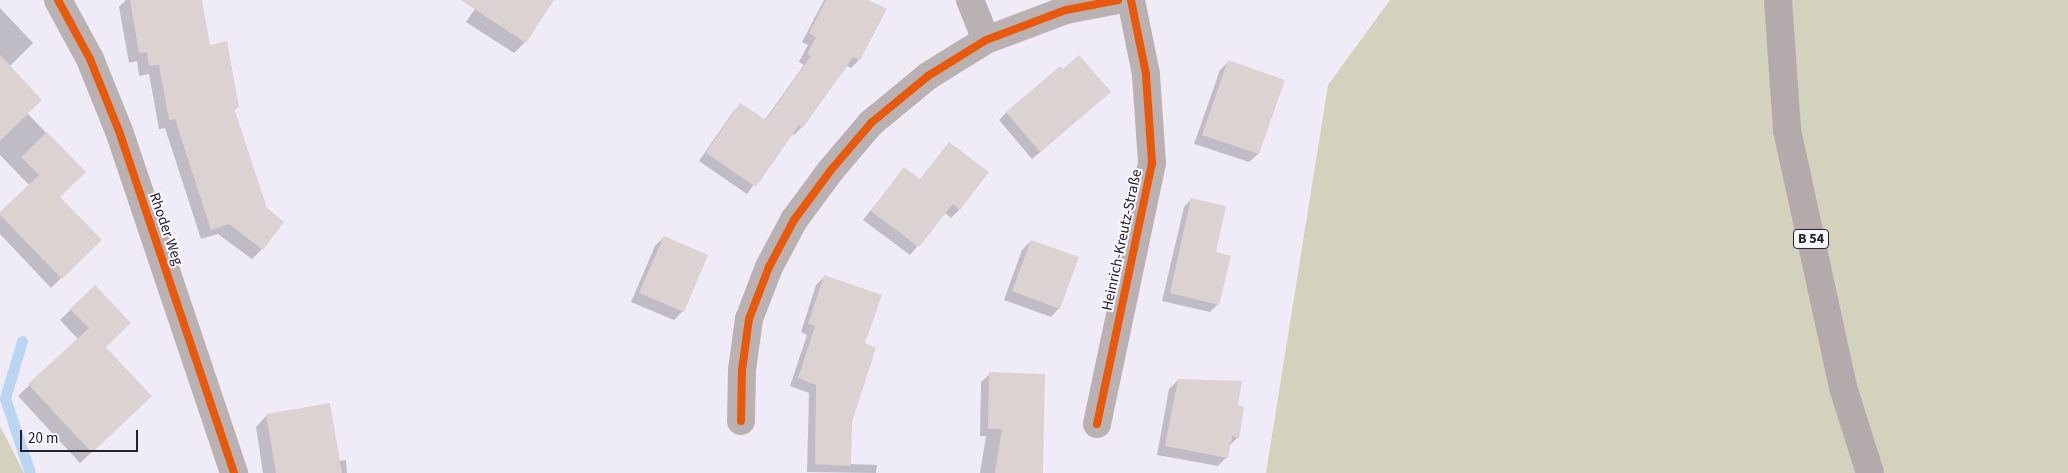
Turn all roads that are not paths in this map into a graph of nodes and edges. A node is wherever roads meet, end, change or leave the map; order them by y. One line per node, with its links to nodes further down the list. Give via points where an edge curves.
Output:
1 (58, 0): 9 (street, Rhoder Weg, via 90,59 118,131)
2 (970, 0): 6 (street)
3 (1118, 0): 6 (street, via 1066,10)
4 (1131, 0): 8 (street, Heinrich-Kreutz-Straße, via 1146,74 1152,163)
5 (1778, 0): 10 (main road, B 54, via 1787,130 1843,387)
6 (986, 40): 7 (street, via 928,76 871,123 794,220 769,267 749,319 742,370)
7 (741, 421)
8 (1097, 424)
9 (234, 473)
10 (1870, 473)

